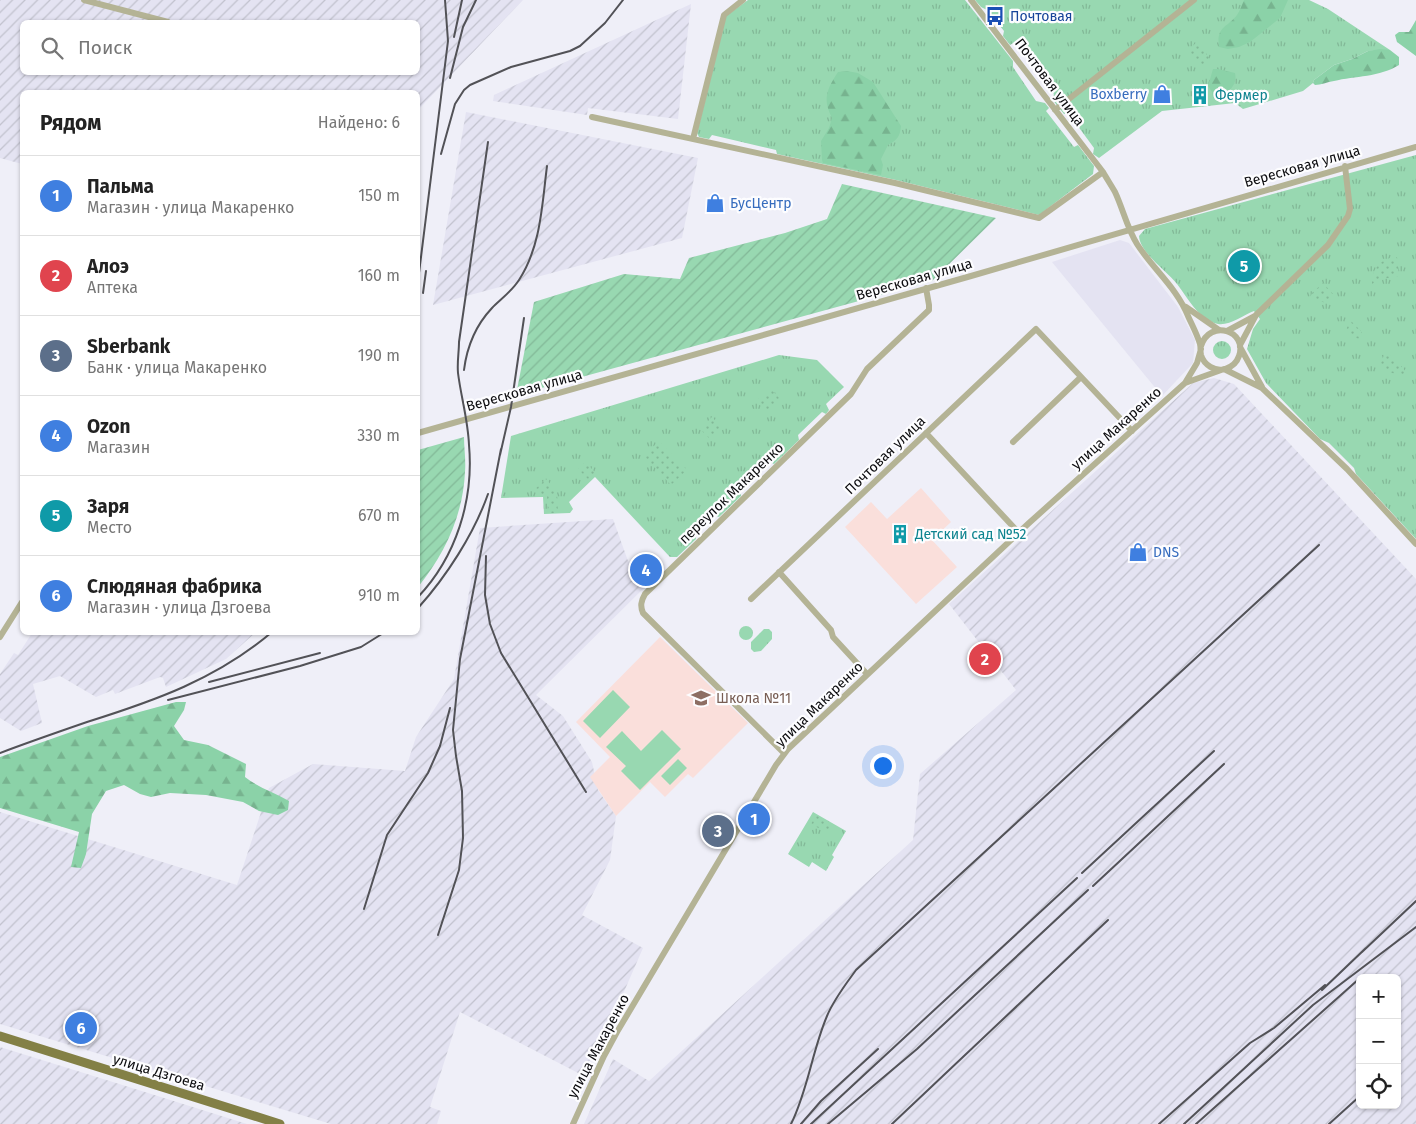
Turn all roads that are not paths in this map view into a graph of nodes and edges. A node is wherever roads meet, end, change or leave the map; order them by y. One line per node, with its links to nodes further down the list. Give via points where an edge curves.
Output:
1 (84, 0): 5 (street)
2 (743, 0): 8 (street, via 724,15)
3 (971, 0): 6 (street, Почтовая улица)
4 (1194, 0): 6 (street)
5 (160, 20)
6 (1055, 110): 11 (street, Почтовая улица)
7 (592, 117): 8 (street)
8 (692, 139): 11 (street, via 1039,218)
9 (1416, 147): 10 (street, Вересковая улица)
10 (1345, 166): 12 (street, Вересковая улица); 15 (street, via 1348,216 1328,245)
11 (1103, 172): 12 (street, Почтовая улица)
12 (1128, 229): 13 (street, Вересковая улица); 14 (street, Почтовая улица)
13 (926, 288): 25 (street, Вересковая улица); 35 (street, переулок Макаренко, via 929,310 867,369 851,394 642,599 643,613)
14 (1185, 306): 16 (street, Почтовая улица); 19 (street, Почтовая улица)
15 (1256, 315): 17 (street); 18 (street)
16 (1219, 330): 17 (street); 19 (street, via 1207,335)
17 (1227, 331): 18 (street)
18 (1240, 346): 20 (street, via 1237,360); 23 (street)
19 (1201, 347): 20 (street, via 1202,358 1209,366); 22 (street, улица Макаренко, via 1197,363)
20 (1224, 369): 22 (street, улица Макаренко); 23 (street)
21 (1081, 378): 24 (street); 26 (street, Почтовая улица, via 1036,329); 27 (street)
22 (1185, 383): 24 (street, улица Макаренко)
23 (1262, 388): 29 (street, via 1347,469)
24 (1132, 431): 28 (street, улица Макаренко)
25 (420, 432)
26 (926, 433): 28 (street); 30 (street, Почтовая улица)
27 (1013, 442)
28 (1019, 533): 34 (street, улица Макаренко)
29 (1416, 544)
30 (779, 572): 31 (street, Почтовая улица); 34 (street)
31 (752, 599)
32 (20, 605): 33 (street)
33 (0, 637)
34 (867, 674): 35 (street, улица Макаренко)
35 (784, 753): 38 (street, улица Макаренко, via 617,1032)
36 (0, 1036): 37 (main road, улица Дзгоева)
37 (280, 1124)
38 (572, 1124)

